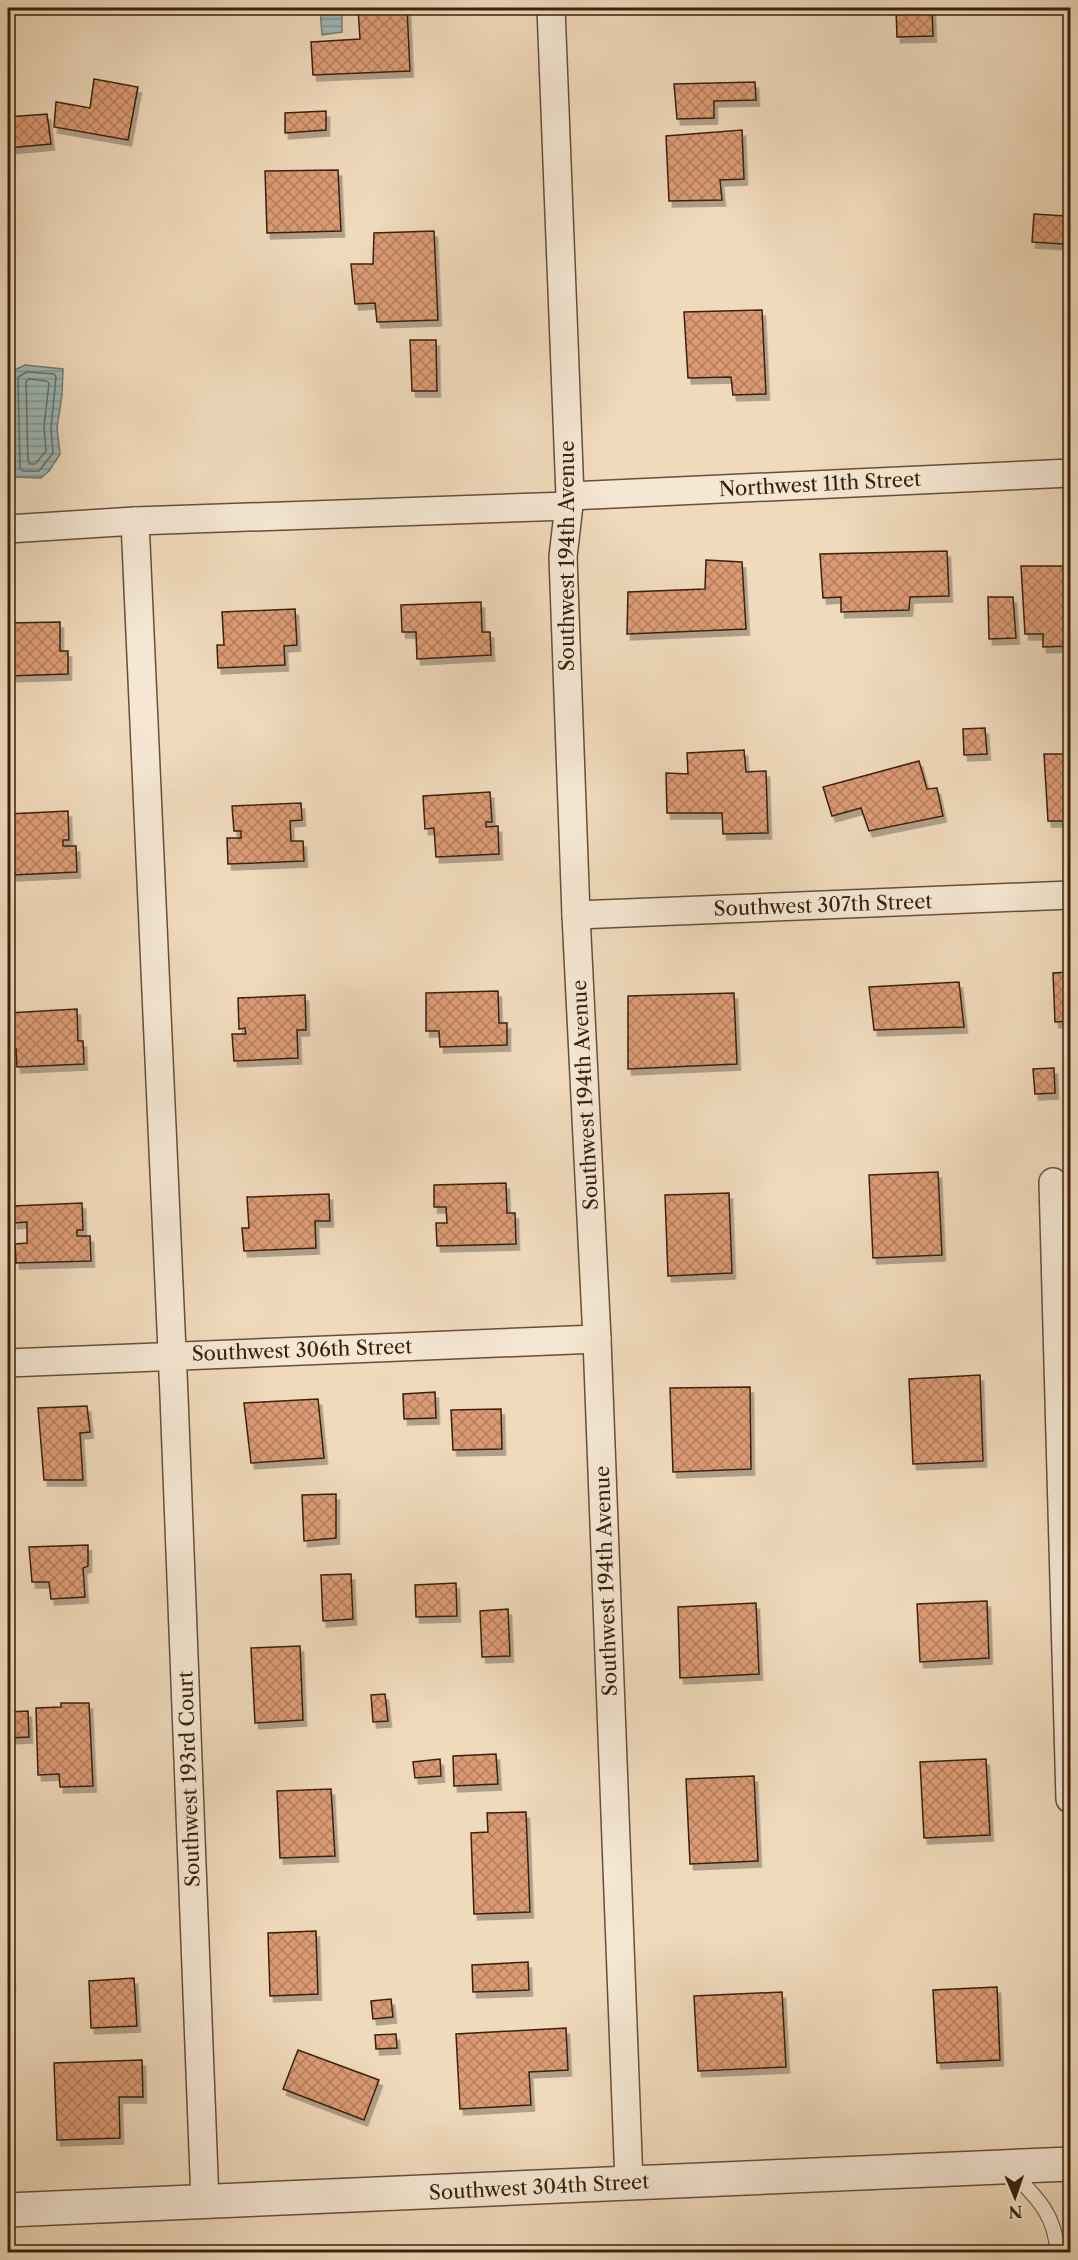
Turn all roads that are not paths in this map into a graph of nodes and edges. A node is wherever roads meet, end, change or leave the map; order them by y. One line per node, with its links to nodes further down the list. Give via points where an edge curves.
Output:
1 (551, 8): 3 (street, Southwest 194th Avenue)
2 (1071, 473): 3 (street, Northwest 11th Street)
3 (569, 501): 4 (street, Northwest 11th Street); 7 (street, Southwest 194th Avenue, via 563,557)
4 (135, 521): 5 (street, Northwest 11th Street); 11 (street, Southwest 193rd Court)
5 (8, 529)
6 (1071, 894): 7 (street, Southwest 307th Street)
7 (576, 915): 10 (street, Southwest 194th Avenue)
8 (1053, 1182): 9 (street)
9 (1064, 1329): 13 (street)
10 (597, 1338): 11 (street, Southwest 306th Street); 16 (street, Southwest 194th Avenue)
11 (172, 1355): 12 (street, Southwest 306th Street); 17 (street, Southwest 193rd Court)
12 (8, 1363)
13 (1071, 1799)
14 (1071, 2164): 15 (street, Southwest 304th Street)
15 (1006, 2166): 16 (street, Southwest 304th Street); 19 (lane, via 1044,2205 1057,2235)
16 (629, 2183): 17 (street, Southwest 304th Street)
17 (205, 2202): 18 (street, Southwest 304th Street)
18 (8, 2210)
19 (1058, 2253)

